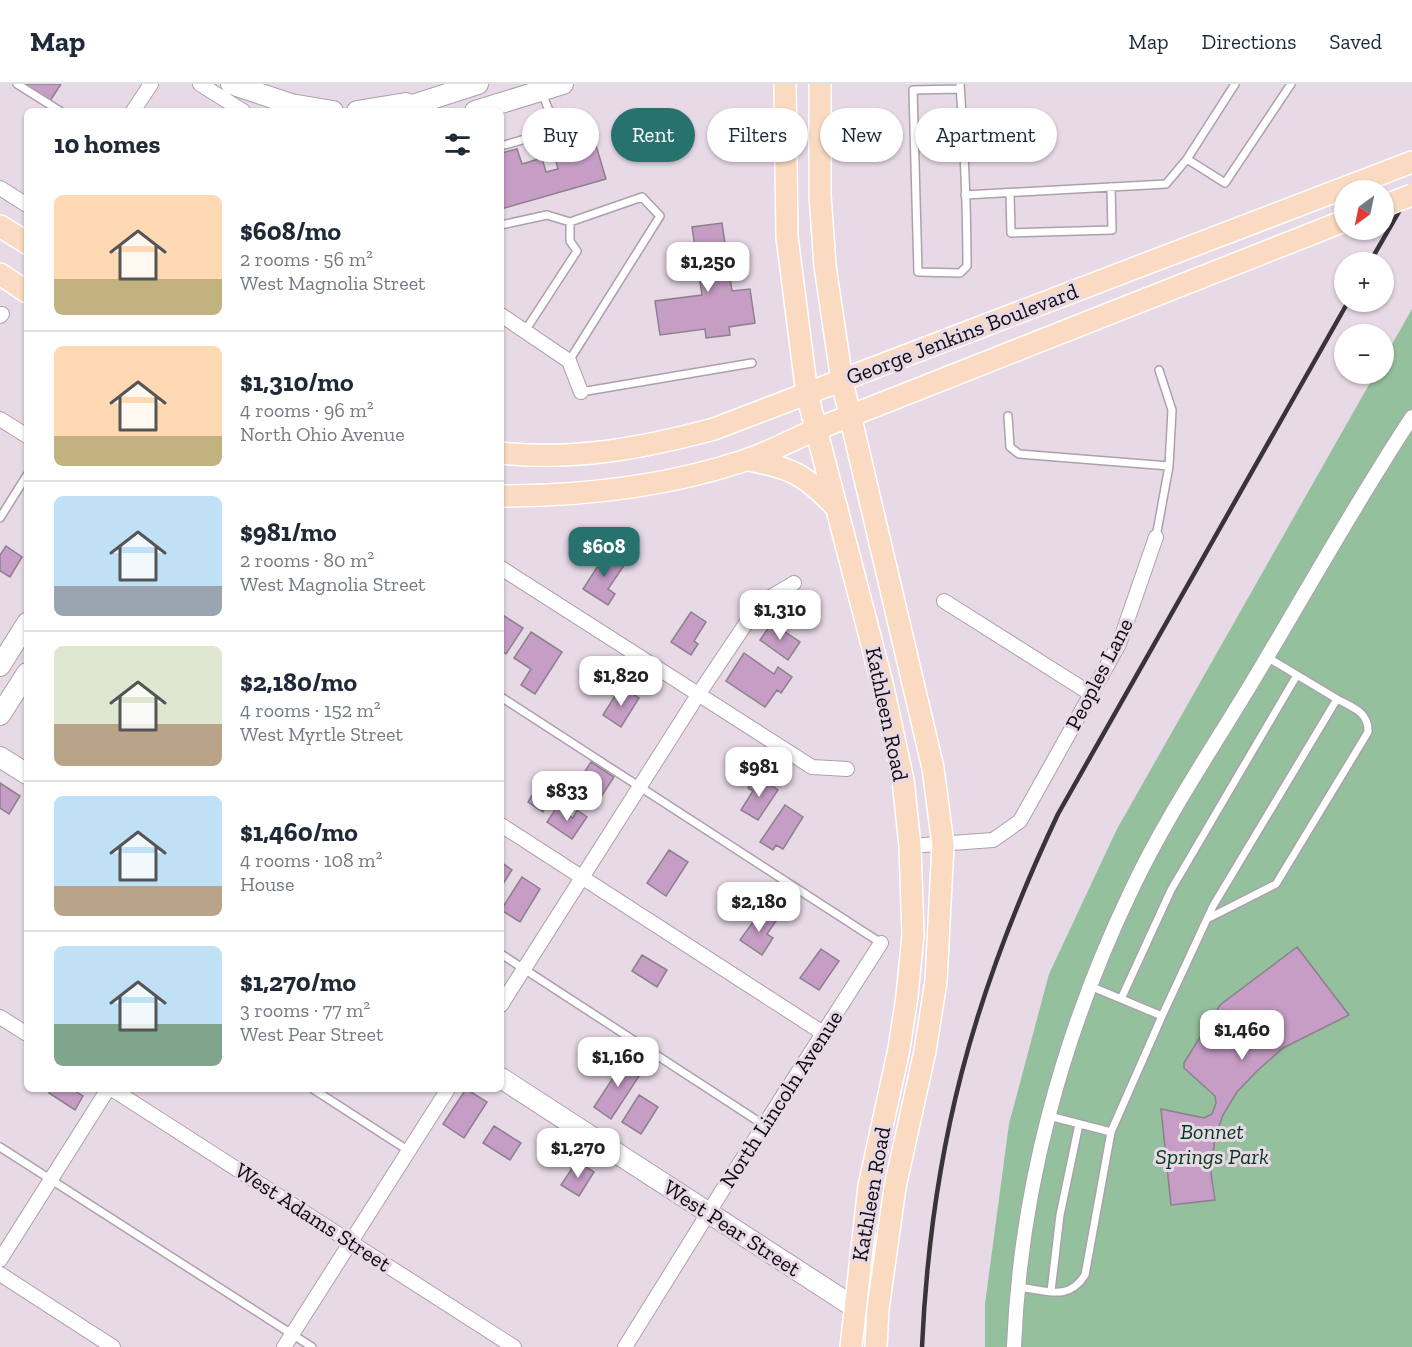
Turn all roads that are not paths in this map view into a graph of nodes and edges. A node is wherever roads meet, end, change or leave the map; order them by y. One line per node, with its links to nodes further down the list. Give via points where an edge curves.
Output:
1 (17, 84): 14 (lane)
2 (151, 84): 15 (street)
3 (200, 84): 16 (street)
4 (231, 84): 17 (street)
5 (478, 84): 13 (street)
6 (563, 84): 12 (street)
7 (784, 84): 45 (main road, Kathleen Road, via 787,237)
8 (820, 84): 43 (main road, Kathleen Road, via 820,195 825,266)
9 (1235, 84): 22 (lane)
10 (1292, 84): 22 (lane, via 1225,183)
11 (960, 86): 27 (lane); 27 (lane, via 913,90 918,272 960,273 967,266)
12 (542, 91): 20 (street); 21 (lane, via 552,127 543,134)
13 (420, 101): 18 (street); 19 (street)
14 (55, 108)
15 (136, 108)
16 (238, 108)
17 (315, 108)
18 (376, 108)
19 (402, 108)
20 (485, 108)
21 (504, 145)
22 (1187, 159): 24 (lane, via 1166,184)
23 (1404, 165): 43 (main road, George Jenkins Boulevard)
24 (1111, 187): 26 (lane); 26 (lane, via 1112,230 1011,233)
25 (0, 188): 30 (street)
26 (1010, 193): 27 (lane)
27 (965, 195)
28 (1412, 195): 29 (main road, bridge)
29 (1394, 202)
30 (24, 203)
31 (570, 222): 32 (lane, via 547,215); 39 (lane, via 570,241 578,251); 40 (lane, via 642,197 660,216)
32 (504, 224)
33 (1334, 225): 46 (main road, George Jenkins Boulevard)
34 (0, 226): 35 (main road)
35 (24, 241)
36 (0, 274): 37 (main road)
37 (24, 290)
38 (504, 317): 39 (street)
39 (525, 331): 40 (street)
40 (569, 361): 44 (street)
41 (752, 363): 44 (lane)
42 (1159, 370): 54 (lane, Peoples Lane, via 1172,410)
43 (842, 381): 45 (main road, George Jenkins Boulevard); 46 (main road, Kathleen Road)
44 (581, 392)
45 (807, 394): 50 (main road, Kathleen Road); 52 (main road, George Jenkins Boulevard, via 714,429 662,443 555,457)
46 (851, 416): 50 (main road, George Jenkins Boulevard); 78 (main road, Kathleen Road, via 933,768)
47 (1008, 416): 54 (lane, via 1010,447 1020,454)
48 (1412, 417): 65 (street)
49 (0, 419): 51 (street)
50 (817, 429): 53 (main road, George Jenkins Boulevard); 57 (main road, Kathleen Road)
51 (24, 434)
52 (504, 453)
53 (748, 460): 56 (main road, George Jenkins Boulevard, via 691,476 610,491); 57 (main road, via 796,472)
54 (1168, 466): 59 (lane, Peoples Lane)
55 (24, 480): 58 (lane)
56 (504, 495)
57 (837, 508): 79 (main road, Kathleen Road, via 903,780)
58 (0, 518)
59 (1156, 537): 68 (street, Peoples Lane, via 1119,644)
60 (504, 570): 69 (street)
61 (794, 583): 69 (street, via 759,604)
62 (944, 601): 68 (street)
63 (24, 627): 64 (street)
64 (2, 656)
65 (1268, 657): 66 (lane); 85 (street, via 1132,888)
66 (1297, 675): 71 (lane); 86 (lane, via 1170,890)
67 (24, 679): 72 (street)
68 (1091, 694): 78 (street, Peoples Lane, via 1020,821 993,840)
69 (698, 695): 74 (street, via 812,767); 76 (street)
70 (504, 699): 76 (lane)
71 (1336, 699): 81 (lane); 81 (lane, via 1364,714 1368,732 1276,884)
72 (0, 715)
73 (0, 757): 75 (street)
74 (847, 769)
75 (24, 772)
76 (639, 786): 80 (street); 82 (lane)
77 (504, 827): 80 (street)
78 (943, 845): 79 (street, Peoples Lane); 111 (main road, Kathleen Road, via 936,981 895,1187)
79 (910, 846): 110 (main road, Kathleen Road, via 913,934 908,996 869,1186)
80 (582, 877): 84 (street); 91 (street)
81 (1208, 919): 88 (lane)
82 (882, 943): 91 (street, North Lincoln Avenue)
83 (504, 956): 84 (lane)
84 (524, 969): 87 (street); 99 (lane)
85 (1090, 986): 86 (lane); 97 (street)
86 (1121, 999): 88 (lane)
87 (504, 1000)
88 (1162, 1016): 100 (lane)
89 (0, 1017): 90 (street)
90 (24, 1032)
91 (823, 1033): 99 (street, North Lincoln Avenue)
92 (504, 1080): 104 (street, West Pear Street)
93 (106, 1092): 103 (street)
94 (117, 1092): 105 (street, West Adams Street)
95 (318, 1092): 102 (lane)
96 (446, 1092): 102 (street)
97 (1049, 1116): 98 (lane); 108 (street, via 1021,1249)
98 (1079, 1124): 100 (lane); 109 (lane, via 1060,1215)
99 (764, 1125): 104 (street, North Lincoln Avenue)
100 (1111, 1132): 109 (lane, via 1085,1275 1078,1287 1067,1293)
101 (0, 1147): 103 (lane)
102 (409, 1151): 105 (street)
103 (51, 1179): 106 (street); 112 (lane)
104 (708, 1214): 110 (street, West Pear Street); 117 (street, North Lincoln Avenue)
105 (351, 1242): 112 (street); 116 (street, West Adams Street)
106 (0, 1260)
107 (0, 1274): 113 (street)
108 (1018, 1287): 109 (lane); 120 (street)
109 (1051, 1291)
110 (854, 1307): 111 (street, West Pear Street); 118 (main road, Kathleen Road)
111 (878, 1309): 119 (main road, Kathleen Road)
112 (292, 1334): 114 (street); 115 (lane)
113 (113, 1347)
114 (284, 1347)
115 (312, 1347)
116 (514, 1347)
117 (625, 1347)
118 (851, 1347)
119 (876, 1347)
120 (1014, 1347)

